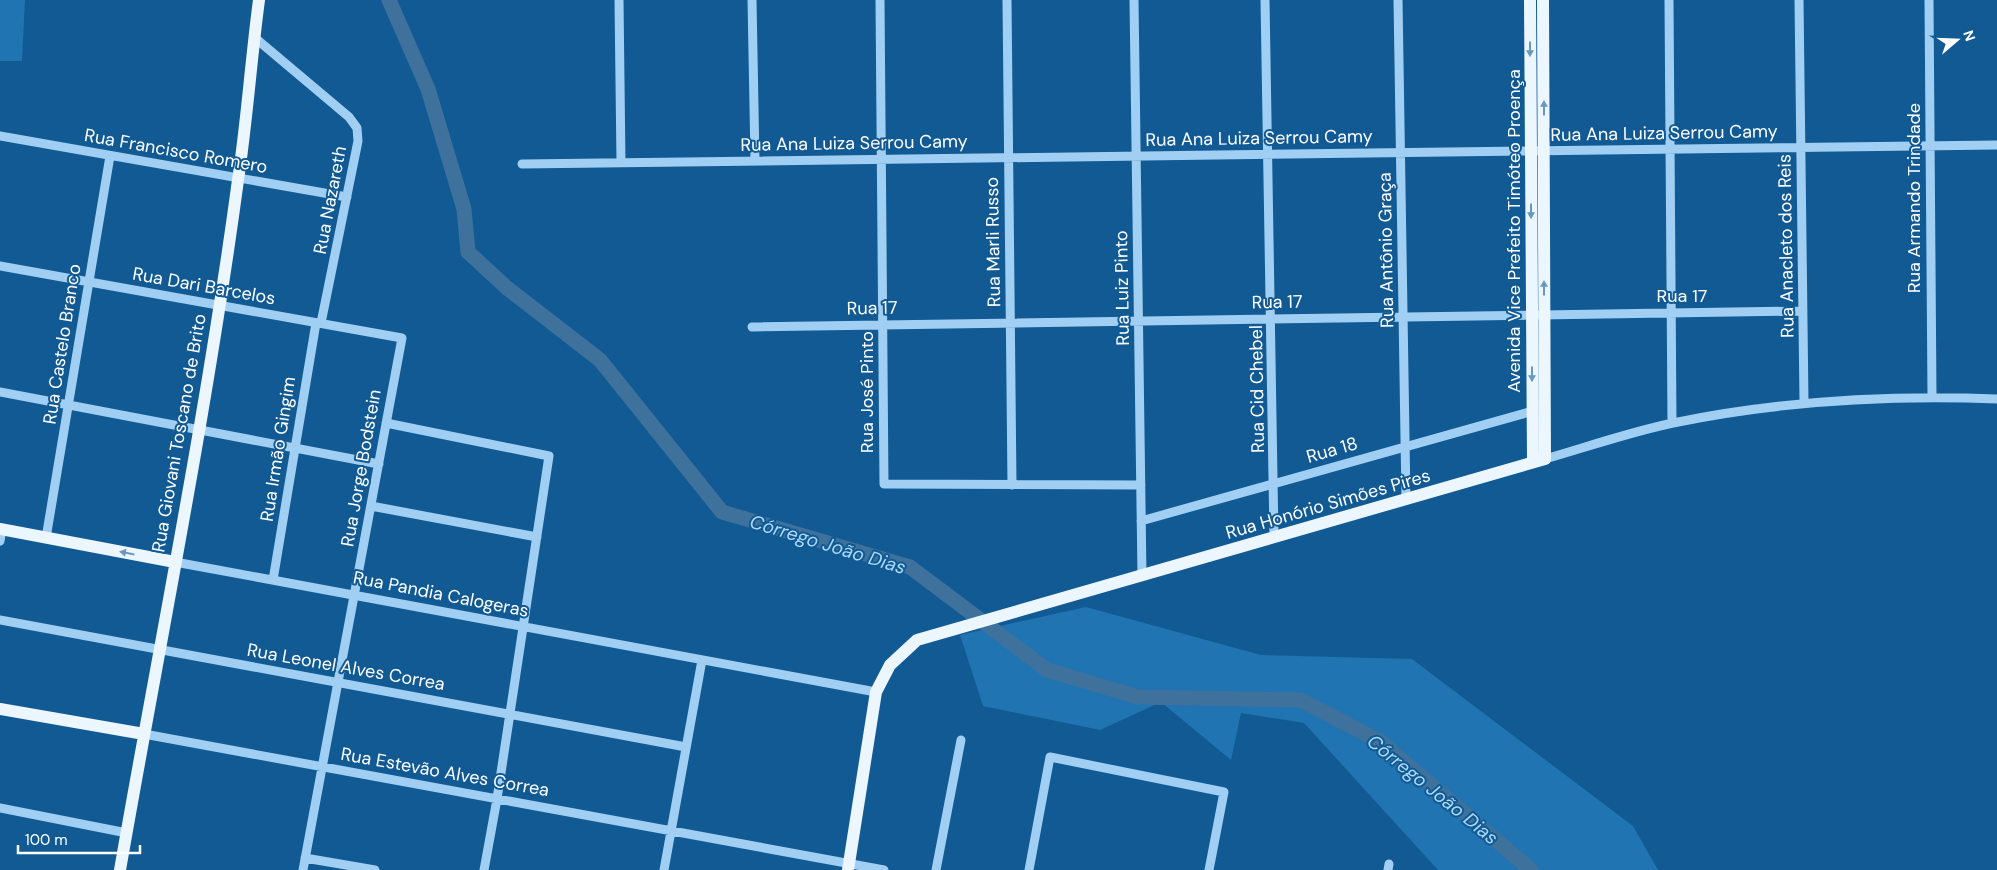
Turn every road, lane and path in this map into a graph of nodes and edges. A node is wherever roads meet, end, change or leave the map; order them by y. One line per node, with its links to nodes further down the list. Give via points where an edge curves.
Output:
1 (259, 0): 14 (main road, Rua Giovani Toscano de Brito)
2 (619, 0): 29 (street)
3 (752, 0): 28 (street)
4 (880, 0): 27 (street, Rua José Pinto)
5 (1007, 0): 26 (street, Rua Marli Russo)
6 (1134, 0): 25 (street, Rua Luiz Pinto)
7 (1265, 0): 23 (street, Rua Cid Chebel)
8 (1398, 0): 22 (street, Rua Antônio Graça)
9 (1530, 0): 20 (main road, Avenida Vice Prefeito Timóteo Proença, one-way to 20)
10 (1543, 0): 21 (main road, Avenida Vice Prefeito Timóteo Proença, one-way to 10)
11 (1669, 0): 19 (street)
12 (1800, 0): 18 (street, Rua Anacleto dos Reis)
13 (1929, 0): 17 (street, Rua Armando Trindade)
14 (254, 38): 31 (main road, Rua Giovani Toscano de Brito); 32 (street, Rua Nazareth, via 349,117 357,128 358,141)
15 (0, 136): 24 (street, Rua Francisco Romero)
16 (1997, 145): 17 (street, Rua Ana Luiza Serrou Camy)
17 (1930, 146): 18 (street, Rua Ana Luiza Serrou Camy); 48 (street, Rua Armando Trindade)
18 (1801, 148): 19 (street, Rua Ana Luiza Serrou Camy); 36 (street, Rua Anacleto dos Reis)
19 (1670, 149): 21 (street, Rua Ana Luiza Serrou Camy); 37 (street)
20 (1531, 151): 21 (street, Rua Ana Luiza Serrou Camy); 22 (street, Rua Ana Luiza Serrou Camy); 38 (main road, Avenida Vice Prefeito Timóteo Proença, one-way to 38)
21 (1544, 151): 38 (main road, Avenida Vice Prefeito Timóteo Proença, one-way to 21)
22 (1401, 153): 23 (street, Rua Ana Luiza Serrou Camy); 39 (street, Rua Antônio Graça)
23 (1268, 154): 25 (street, Rua Ana Luiza Serrou Camy); 40 (street, Rua Cid Chebel)
24 (110, 156): 31 (street, Rua Francisco Romero); 34 (street, Rua Castelo Branco)
25 (1136, 156): 26 (street, Rua Ana Luiza Serrou Camy); 41 (street, Rua Luiz Pinto)
26 (1008, 158): 27 (street, Rua Ana Luiza Serrou Camy); 42 (street, Rua Marli Russo)
27 (881, 159): 28 (street, Rua Ana Luiza Serrou Camy); 44 (street, Rua José Pinto)
28 (755, 161): 29 (street, Rua Ana Luiza Serrou Camy)
29 (621, 163): 30 (street, Rua Ana Luiza Serrou Camy)
30 (522, 164)
31 (239, 180): 32 (street, Rua Francisco Romero); 35 (main road, Rua Giovani Toscano de Brito)
32 (347, 197): 43 (street, Rua Nazareth)
33 (0, 266): 34 (street, Rua Dari Barcelos)
34 (89, 282): 35 (street, Rua Dari Barcelos); 51 (street, Rua Castelo Branco)
35 (219, 305): 43 (street, Rua Dari Barcelos); 55 (main road, Rua Giovani Toscano de Brito)
36 (1803, 311): 37 (street, Rua 17); 50 (street, Rua Anacleto dos Reis)
37 (1671, 312): 38 (street, Rua 17); 54 (street)
38 (1538, 314): 39 (street, Rua 17); 52 (main road, Avenida Vice Prefeito Timóteo Proença, one-way to 52); 58 (main road, Avenida Vice Prefeito Timóteo Proença)
39 (1403, 316): 40 (street, Rua 17); 56 (street, Rua Antônio Graça)
40 (1271, 318): 41 (street, Rua 17); 60 (street, Rua Cid Chebel)
41 (1138, 320): 42 (street, Rua 17); 62 (street, Rua Luiz Pinto)
42 (1010, 322): 44 (street, Rua 17); 61 (street, Rua Marli Russo)
43 (318, 323): 46 (street, Rua Dari Barcelos); 57 (street, Rua Irmão Gingim)
44 (883, 324): 45 (street, Rua 17); 61 (street, Rua José Pinto, via 884,484)
45 (752, 327)
46 (402, 338): 53 (street, Rua Jorge Bodstein)
47 (0, 392): 51 (street)
48 (1932, 396): 49 (street, Rua Honório Simões Pires); 50 (street, Rua Honório Simões Pires)
49 (1997, 399)
50 (1804, 402): 54 (street, Rua Honório Simões Pires)
51 (69, 405): 55 (street); 68 (street, Rua Castelo Branco)
52 (1532, 411): 56 (street, Rua 18); 58 (main road, Avenida Vice Prefeito Timóteo Proença)
53 (386, 423): 59 (street, Rua Jorge Bodstein); 67 (street, via 549,456)
54 (1672, 423): 58 (street, Rua Honório Simões Pires)
55 (198, 430): 57 (street); 70 (main road, Rua Giovani Toscano de Brito)
56 (1406, 446): 60 (street, Rua 18); 63 (street, Rua Antônio Graça)
57 (295, 448): 59 (street); 72 (street, Rua Irmão Gingim)
58 (1539, 461): 63 (main road, Rua Honório Simões Pires)
59 (379, 464): 64 (street, Rua Jorge Bodstein)
60 (1275, 483): 65 (street, Rua 18); 69 (street, Rua Cid Chebel)
61 (1012, 485): 62 (street)
62 (1141, 485): 65 (street, Rua Luiz Pinto)
63 (1406, 500): 69 (main road, Rua Honório Simões Pires)
64 (371, 506): 67 (street); 73 (street, Rua Jorge Bodstein)
65 (1141, 521): 71 (street, Rua Luiz Pinto)
66 (1, 533): 68 (main road, Rua Pandia Calogeras)
67 (536, 537): 75 (street)
68 (46, 538): 70 (main road, Rua Pandia Calogeras, one-way to 68)
69 (1274, 538): 71 (main road, Rua Honório Simões Pires)
70 (175, 562): 72 (street, Rua Pandia Calogeras); 76 (main road, Rua Giovani Toscano de Brito)
71 (1142, 576): 79 (main road, Rua Honório Simões Pires, via 917,640 890,665)
72 (273, 580): 73 (street, Rua Pandia Calogeras)
73 (355, 595): 75 (street, Rua Pandia Calogeras); 78 (street, Rua Jorge Bodstein)
74 (0, 620): 76 (street, Rua Leonel Alves Correa)
75 (523, 627): 77 (street, Rua Pandia Calogeras); 81 (street)
76 (161, 650): 78 (street, Rua Leonel Alves Correa); 82 (main road, Rua Giovani Toscano de Brito)
77 (702, 660): 79 (street, Rua Pandia Calogeras); 84 (street)
78 (338, 682): 81 (street, Rua Leonel Alves Correa); 85 (street, Rua Jorge Bodstein)
79 (876, 692): 91 (main road, Rua Honório Simões Pires)
80 (0, 709): 82 (main road, Rua Estevão Alves Correa)
81 (510, 714): 84 (street, Rua Leonel Alves Correa); 86 (street)
82 (144, 734): 85 (street, Rua Estevão Alves Correa); 89 (main road, Rua Giovani Toscano de Brito)
83 (961, 740): 98 (street)
84 (686, 747): 88 (street)
85 (322, 767): 86 (street, Rua Estevão Alves Correa); 90 (street, Rua Jorge Bodstein)
86 (497, 799): 88 (street, Rua Estevão Alves Correa); 95 (street)
87 (0, 808): 89 (street)
88 (671, 830): 91 (street, Rua Estevão Alves Correa); 96 (street)
89 (126, 833): 92 (main road, Rua Giovani Toscano de Brito)
90 (305, 858): 93 (street, Rua Jorge Bodstein); 94 (street)
91 (848, 867): 97 (street, Rua Estevão Alves Correa)
92 (120, 870)
93 (303, 870)
94 (375, 870)
95 (484, 870)
96 (664, 870)
97 (884, 870)
98 (936, 870)
99 (1029, 870): 100 (street, via 1050,757 1224,792)
100 (1209, 870)

